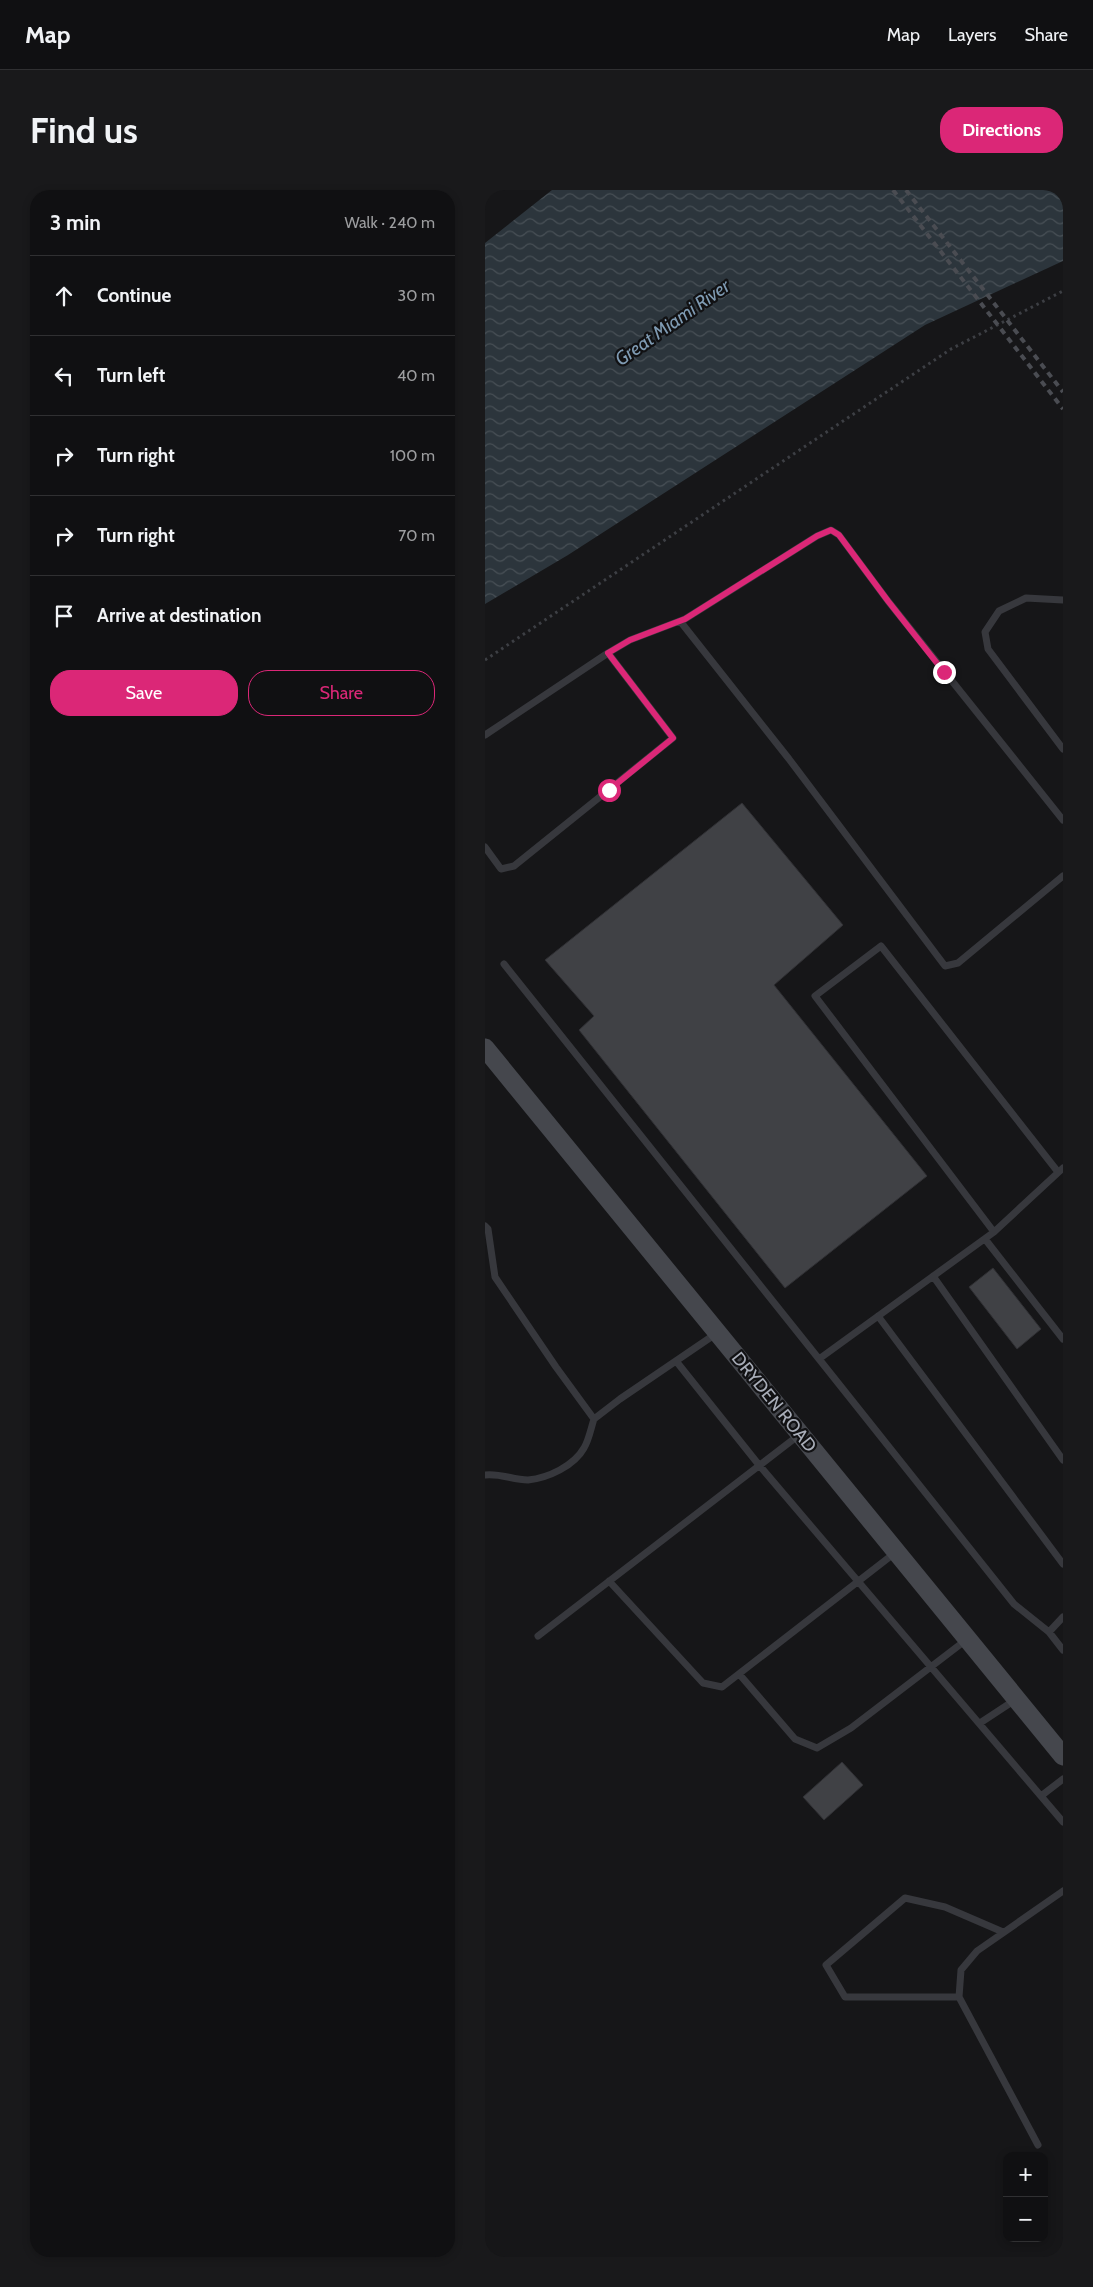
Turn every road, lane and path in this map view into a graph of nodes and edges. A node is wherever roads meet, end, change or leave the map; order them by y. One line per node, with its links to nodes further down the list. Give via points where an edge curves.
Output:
1 (1063, 291): 5 (path, via 951,349)
2 (1063, 600): 7 (lane, via 1026,598 999,611 985,632 988,649)
3 (680, 621): 4 (lane, via 630,640); 8 (lane, via 831,530 839,535); 10 (lane, via 945,966 958,963)
4 (608, 653): 6 (lane); 9 (lane, via 673,738 514,866 501,869)
5 (485, 660)
6 (485, 735)
7 (1063, 749)
8 (1063, 820)
9 (485, 847)
10 (1063, 876)
11 (504, 964): 21 (lane)
12 (485, 1048): 19 (main road, DRYDEN ROAD)
13 (1061, 1170): 15 (lane); 15 (lane, via 881,946 815,996)
14 (485, 1226): 23 (lane, via 495,1276)
15 (994, 1232): 16 (lane)
16 (985, 1239): 17 (lane); 20 (lane)
17 (933, 1276): 18 (lane); 25 (lane)
18 (878, 1316): 21 (lane); 29 (lane)
19 (718, 1333): 22 (lane); 24 (main road, DRYDEN ROAD)
20 (1063, 1339)
21 (819, 1359): 33 (lane, via 1014,1604)
22 (676, 1361): 23 (lane); 26 (lane)
23 (594, 1419): 27 (lane, via 585,1448 573,1462 552,1474 527,1480)
24 (800, 1434): 26 (lane); 28 (main road, DRYDEN ROAD)
25 (1063, 1460)
26 (759, 1465): 30 (lane); 31 (lane)
27 (485, 1475)
28 (896, 1552): 31 (lane); 35 (main road, DRYDEN ROAD)
29 (1063, 1564)
30 (609, 1581): 34 (lane); 38 (lane, via 703,1683 722,1687)
31 (858, 1582): 37 (lane); 38 (lane)
32 (1063, 1617): 33 (lane)
33 (1049, 1632): 36 (lane)
34 (538, 1636)
35 (968, 1639): 37 (lane); 39 (main road, DRYDEN ROAD)
36 (1063, 1650)
37 (932, 1667): 38 (lane, via 851,1728 817,1748 795,1739); 40 (lane)
38 (740, 1675)
39 (1016, 1699): 40 (lane); 41 (main road, DRYDEN ROAD)
40 (980, 1723): 43 (lane)
41 (1063, 1756)
42 (1063, 1779): 43 (lane)
43 (1041, 1796): 44 (lane)
44 (1063, 1822)
45 (1063, 1891): 46 (lane)
46 (1003, 1932): 47 (lane, via 977,1951 961,1970); 47 (lane, via 945,1907 905,1898 826,1965 845,1998)
47 (959, 1997): 48 (lane)
48 (1038, 2145)

